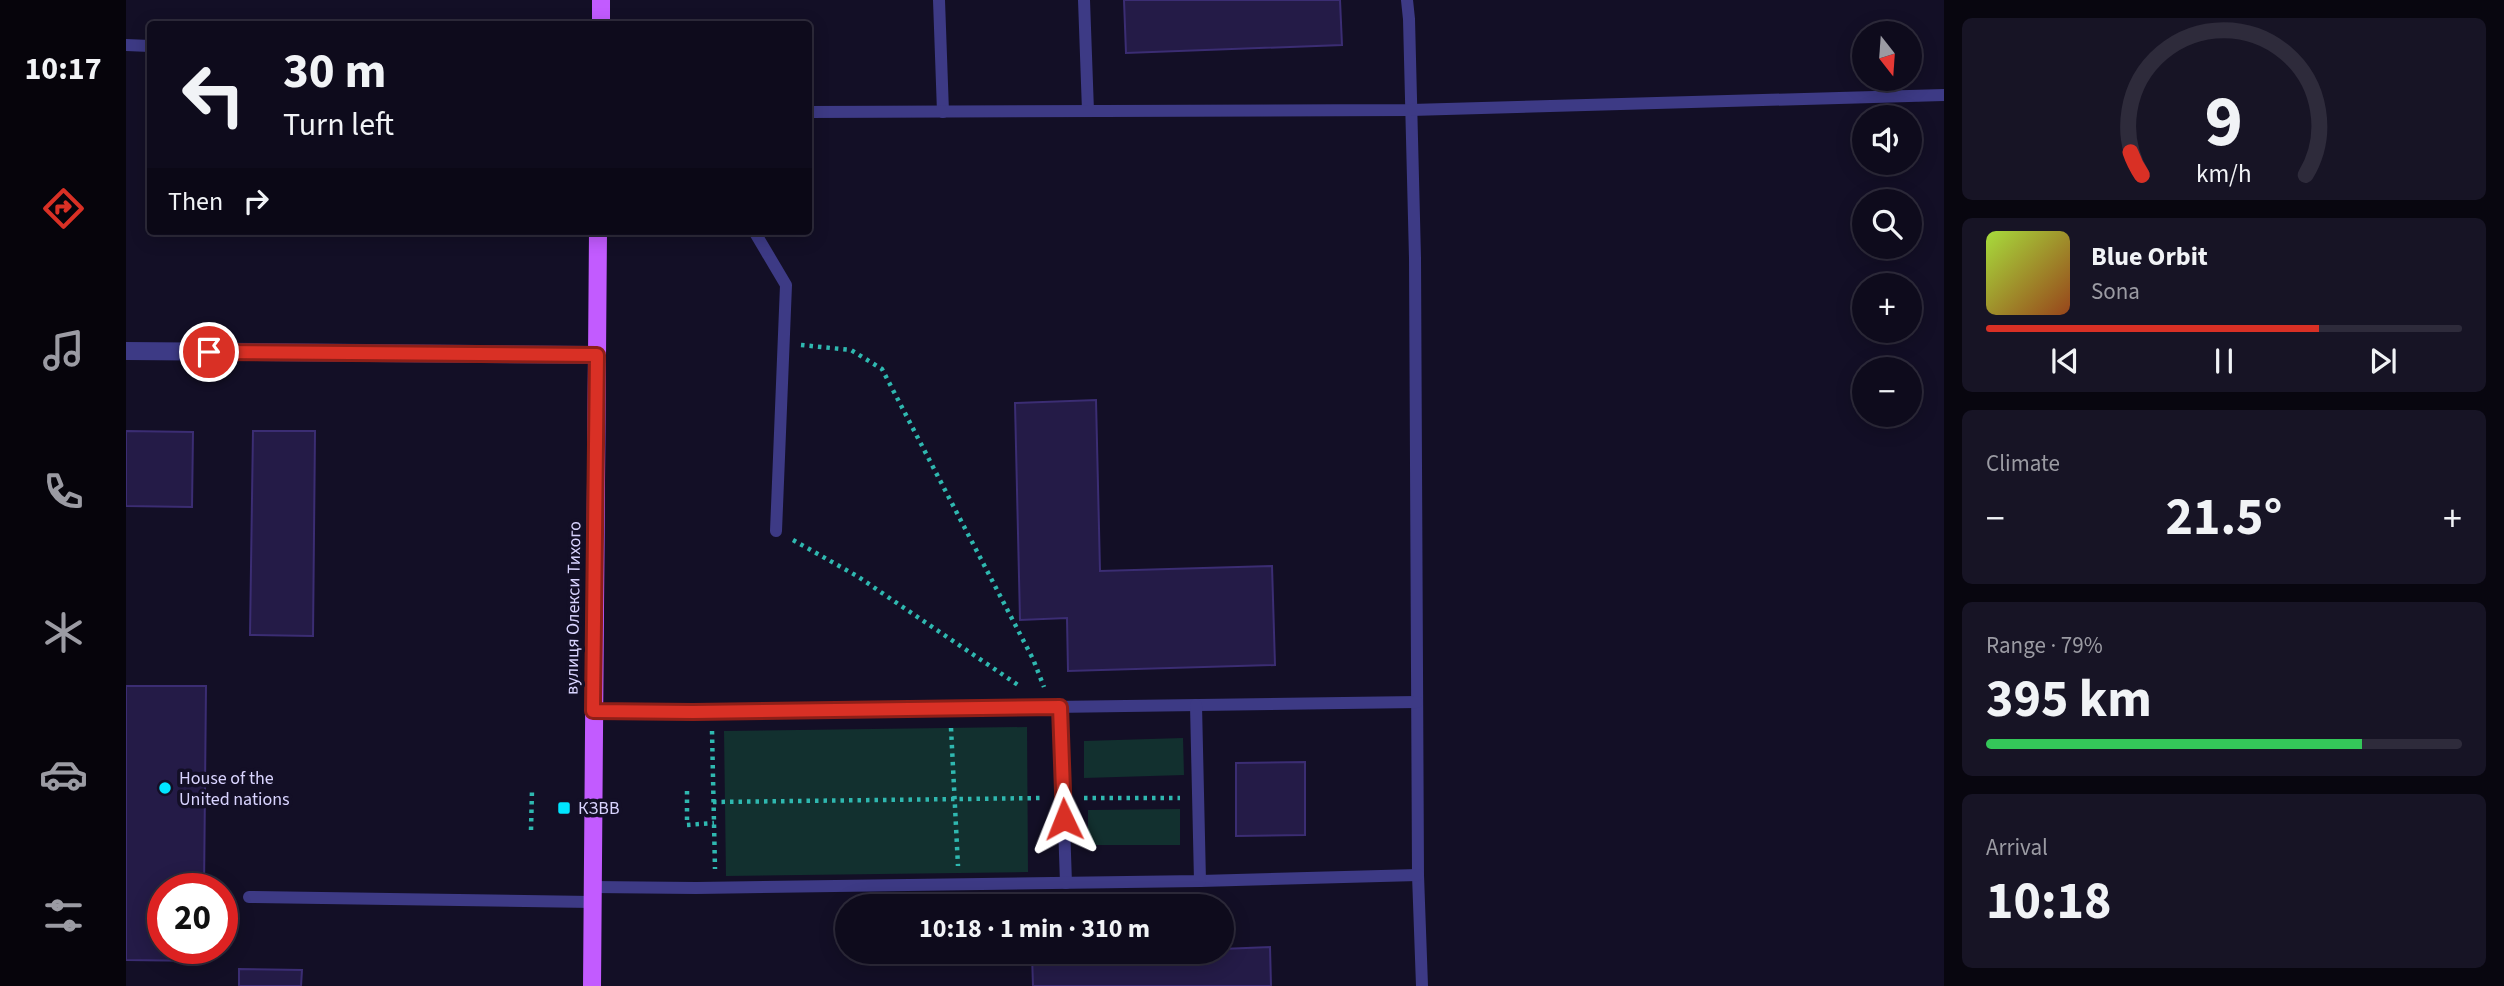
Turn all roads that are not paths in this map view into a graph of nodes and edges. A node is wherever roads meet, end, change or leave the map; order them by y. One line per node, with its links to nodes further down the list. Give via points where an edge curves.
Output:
1 (601, 0): 5 (main road)
2 (939, 0): 10 (lane)
3 (1084, 0): 11 (lane)
4 (1407, 0): 9 (lane)
5 (601, 21)
6 (126, 45): 7 (lane)
7 (147, 46)
8 (1944, 95): 9 (lane)
9 (1411, 110): 11 (lane); 18 (lane)
10 (943, 111): 11 (lane); 12 (lane)
11 (1088, 111)
12 (812, 112)
13 (598, 235): 16 (main road, вулиця Олекси Тихого)
14 (756, 235): 17 (lane, via 786,285)
15 (126, 351): 16 (street)
16 (597, 355): 21 (main road, вулиця Олекси Тихого)
17 (776, 531)
18 (1417, 702): 19 (lane); 22 (lane)
19 (1196, 705): 20 (lane); 23 (lane)
20 (1056, 707): 21 (lane); 24 (lane)
21 (593, 711): 25 (main road, вулиця Олекси Тихого)
22 (1418, 875): 23 (lane); 28 (lane)
23 (1200, 881): 24 (lane)
24 (1066, 883): 25 (lane)
25 (592, 894): 26 (lane); 27 (main road, вулиця Олекси Тихого)
26 (249, 897)
27 (592, 986)
28 (1422, 986)

